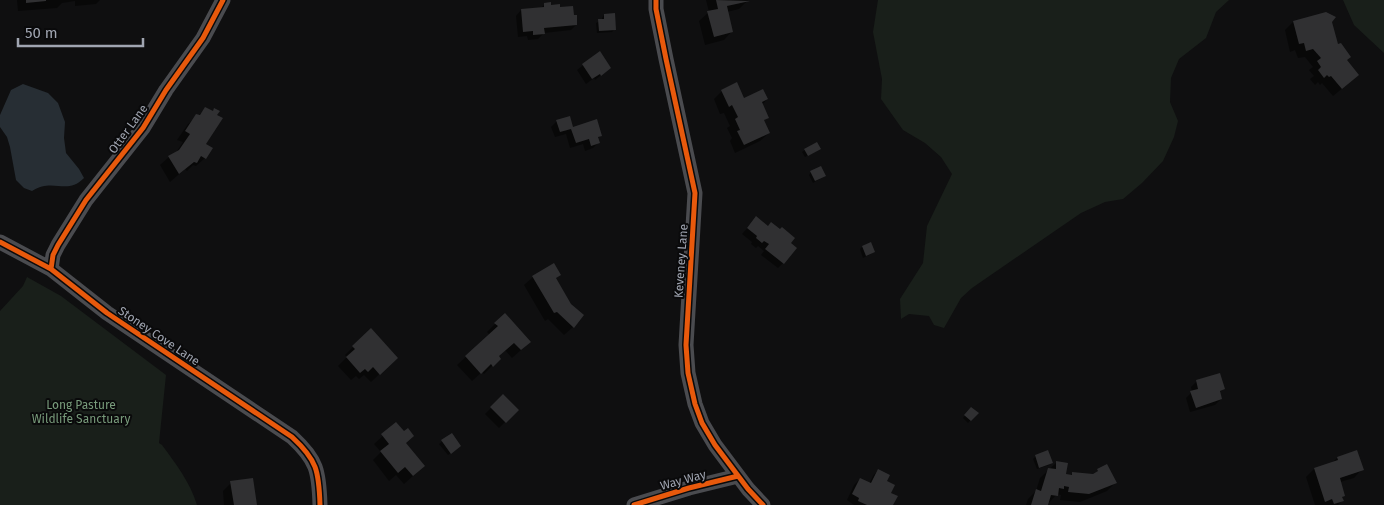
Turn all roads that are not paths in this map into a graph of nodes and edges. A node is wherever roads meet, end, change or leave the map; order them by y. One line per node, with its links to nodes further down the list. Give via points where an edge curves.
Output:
1 (223, 0): 4 (street, Otter Lane, via 203,38 143,128 86,200 58,245)
2 (656, 0): 5 (street, Keveney Lane, via 695,193 687,311 688,373 702,422 714,445)
3 (0, 242): 4 (street, Stoney Cove Lane)
4 (51, 269): 6 (street, Stoney Cove Lane, via 107,313 292,437 315,464)
5 (738, 476): 7 (street, Way Way); 8 (street, Keveney Lane)
6 (320, 505)
7 (634, 505)
8 (763, 505)

